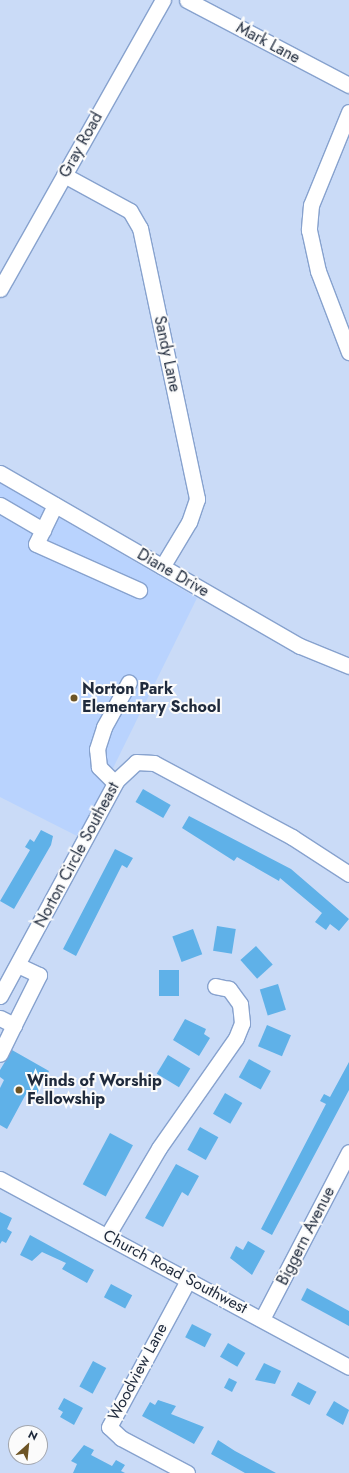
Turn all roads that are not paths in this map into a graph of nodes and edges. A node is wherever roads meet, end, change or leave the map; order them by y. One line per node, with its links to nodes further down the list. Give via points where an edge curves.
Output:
1 (163, 0): 5 (street, Gray Road)
2 (187, 0): 3 (street, Mark Lane)
3 (349, 85)
4 (349, 112): 7 (street, via 316,192 309,230 318,271)
5 (64, 175): 6 (street, Gray Road); 12 (street, Sandy Lane, via 130,211 140,228 197,499 189,522)
6 (0, 289)
7 (349, 352)
8 (0, 473): 10 (street, Diane Drive)
9 (0, 505): 11 (street)
10 (55, 505): 11 (street); 12 (street, Diane Drive)
11 (43, 530): 13 (street, via 36,544)
12 (162, 567): 14 (street, Diane Drive, via 305,648)
13 (139, 590)
14 (349, 666)
15 (129, 682): 16 (street, via 97,749 99,767)
16 (115, 783): 17 (street, Norton Circle Southeast, via 136,762 154,763 292,837); 18 (street, Norton Circle Southeast)
17 (349, 874)
18 (18, 965): 20 (street, Norton Circle Southeast); 22 (street, via 39,975)
19 (215, 986): 26 (street, via 229,989 240,1004 242,1023 236,1038 156,1154)
20 (1, 992)
21 (0, 1018): 22 (street)
22 (14, 1025): 23 (street)
23 (0, 1054)
24 (347, 1161): 28 (street, Biggern Avenue)
25 (0, 1179): 26 (street, Church Road Southwest)
26 (107, 1236): 27 (street, Church Road Southwest)
27 (188, 1280): 28 (street, Church Road Southwest); 30 (street, Woodview Lane, via 109,1427 121,1438)
28 (262, 1319): 29 (street, Church Road Southwest)
29 (349, 1367)
30 (187, 1473)

